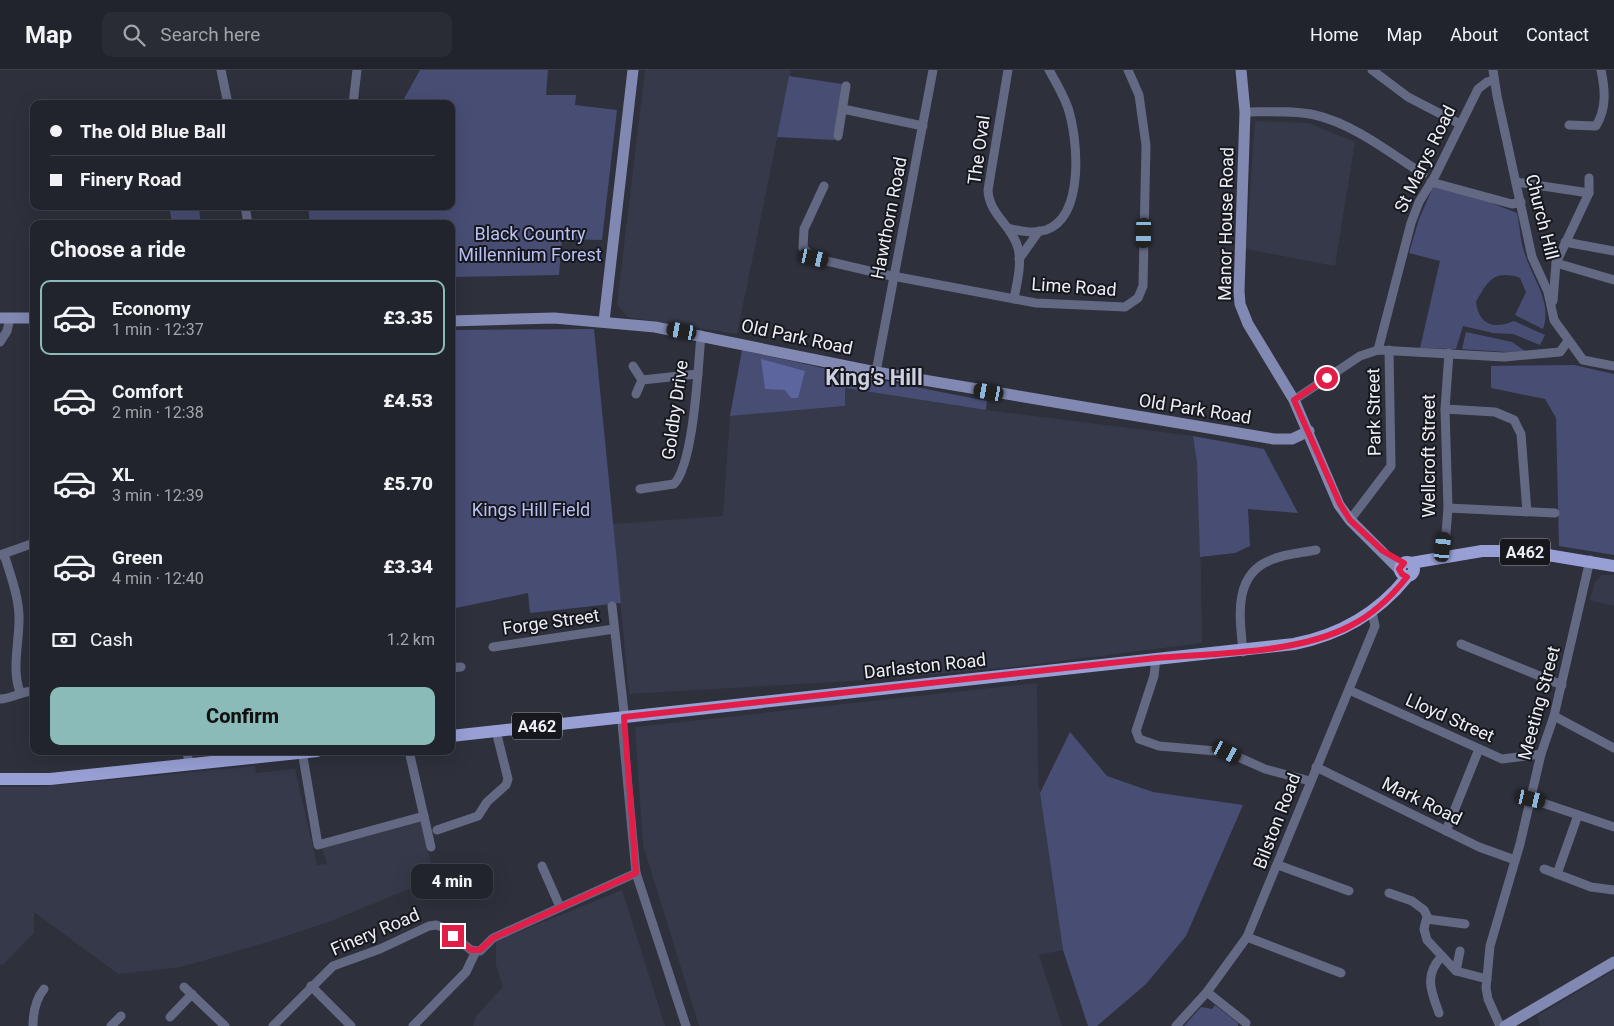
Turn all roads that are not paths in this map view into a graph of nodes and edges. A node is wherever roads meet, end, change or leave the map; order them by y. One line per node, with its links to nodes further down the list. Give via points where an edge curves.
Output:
1 (221, 70): 14 (street)
2 (357, 70): 15 (street)
3 (633, 70): 43 (street)
4 (933, 70): 20 (street, Hawthorn Road)
5 (1008, 70): 29 (street, The Oval, via 988,190 990,205)
6 (1049, 70): 30 (street, via 1068,110 1075,166 1073,193 1067,210 1052,227)
7 (1128, 70): 38 (street, Lime Road, via 1139,95 1146,145 1141,293 1125,307 1059,305)
8 (1240, 70): 17 (street, Manor House Road)
9 (1372, 70): 18 (street, via 1408,97)
10 (1493, 70): 12 (street, Church Hill)
11 (1601, 70): 19 (street, via 1605,94 1601,118 1596,126)
12 (1494, 80): 18 (street, St Marys Road, via 1478,89); 25 (street, Church Hill)
13 (846, 86): 16 (street)
14 (227, 100)
15 (353, 100)
16 (842, 109): 20 (street); 21 (street)
17 (1245, 112): 22 (street, via 1312,114 1324,118 1369,140); 56 (street, Manor House Road, via 1240,304 1254,336)
18 (1460, 124): 24 (street, St Marys Road)
19 (1569, 125)
20 (923, 126): 36 (street, Hawthorn Road)
21 (838, 136)
22 (1423, 174)
23 (1589, 178): 27 (street)
24 (1430, 182): 28 (street, via 1512,204); 47 (street, St Marys Road, via 1410,223)
25 (1516, 182): 27 (street); 28 (street, Church Hill)
26 (824, 186): 36 (street, Lime Road, via 804,229 803,248 814,258)
27 (1589, 193): 31 (street)
28 (1521, 202): 35 (street, Church Hill)
29 (1008, 228): 30 (street); 33 (street, The Oval)
30 (1039, 231): 33 (street)
31 (1565, 242): 32 (street); 34 (street)
32 (1614, 251)
33 (1020, 259): 38 (street, The Oval)
34 (1556, 263): 35 (street, via 1549,270); 37 (street); 41 (street)
35 (1536, 265): 41 (street, Church Hill, via 1548,292)
36 (894, 276): 38 (street, Lime Road); 52 (street, Hawthorn Road)
37 (1614, 280)
38 (1014, 299)
39 (5, 318): 40 (street); 46 (street, via 7,331)
40 (30, 318)
41 (1554, 319): 45 (street, Church Hill)
42 (455, 321): 43 (street, Old Park Road, via 544,318)
43 (604, 321): 44 (street, Old Park Road)
44 (701, 335): 52 (street, Old Park Road); 53 (street, Goldby Drive)
45 (1568, 341): 49 (street, via 1560,352 1532,355 1504,357); 51 (street, Church Hill, via 1583,360)
46 (0, 342)
47 (1378, 350): 48 (street); 56 (street, via 1360,356)
48 (1389, 350): 49 (street); 63 (street, Park Street, via 1391,466)
49 (1449, 353): 57 (street, Wellcroft Street)
50 (634, 366): 54 (street)
51 (1614, 366)
52 (876, 372): 58 (street, Old Park Road, via 1274,439 1292,439)
53 (698, 374): 54 (street); 59 (street, Goldby Drive, via 695,413 682,472 674,484)
54 (642, 380): 55 (street)
55 (636, 394)
56 (1294, 400): 58 (street, Manor House Road)
57 (1445, 409): 60 (street, Wellcroft Street); 61 (street, via 1495,412 1514,420 1521,434)
58 (1309, 431): 63 (street, Manor House Road, via 1327,479)
59 (640, 489)
60 (1448, 508): 61 (street); 67 (street, Wellcroft Street)
61 (1527, 512): 62 (street)
62 (1555, 513)
63 (1350, 520): 70 (street, Manor House Road)
64 (30, 544): 66 (street)
65 (1316, 550): 76 (street, via 1271,560 1257,567 1240,601)
66 (2, 555): 83 (street, via 18,604 16,677)
67 (1444, 559): 68 (main road, A462, via 1482,551 1513,551); 70 (main road, Darlaston Road / A462)
68 (1590, 560): 69 (main road, A462); 80 (street, Meeting Street)
69 (1611, 564)
70 (1406, 570): 72 (main road, Darlaston Road / A462, via 1389,595)
71 (612, 606): 73 (street, Forge Street)
72 (1372, 612): 76 (main road, Darlaston Road / A462, via 1324,637); 81 (street, Bilston Road, via 1375,626)
73 (614, 629): 75 (street, Forge Street); 86 (street, Forge Street)
74 (1461, 644): 80 (street)
75 (493, 647)
76 (1243, 652): 77 (main road, Darlaston Road / A462)
77 (1156, 658): 86 (main road, Darlaston Road / A462); 99 (street, via 1154,676 1136,731 1139,739 1159,746 1227,752 1265,768)
78 (462, 667): 79 (street)
79 (455, 668)
80 (1562, 685): 85 (street, Meeting Street)
81 (1349, 690): 90 (street, Lloyd Street); 97 (street, Bilston Road)
82 (30, 691): 83 (street)
83 (20, 692): 84 (street, via 11,698)
84 (0, 699)
85 (1554, 716): 89 (street); 91 (street, Meeting Street)
86 (624, 717): 87 (main road, Darlaston Road / A462); 111 (street, Forge Street)
87 (496, 731): 88 (main road, Darlaston Road / A462); 104 (street, via 508,780 506,786 487,802 478,816)
88 (455, 736)
89 (1614, 748)
90 (1480, 749): 91 (street, Lloyd Street, via 1508,759); 105 (street)
91 (1541, 754): 100 (street, Meeting Street)
92 (187, 755): 96 (street)
93 (276, 755): 96 (main road)
94 (303, 755): 101 (street, via 318,845)
95 (410, 755): 101 (street)
96 (188, 765): 98 (main road, via 50,779)
97 (1316, 767): 99 (street, Bilston Road); 105 (street, Mark Road)
98 (0, 780)
99 (1310, 781): 108 (street, Bilston Road)
100 (1531, 799): 102 (street); 107 (street, Meeting Street)
101 (424, 816): 106 (street)
102 (1578, 816): 103 (street); 112 (street)
103 (1614, 827)
104 (437, 830)
105 (1446, 831): 107 (street, Mark Road)
106 (431, 847)
107 (1515, 860): 126 (street, Meeting Street, via 1490,946)
108 (1278, 865): 114 (street); 119 (street, Bilston Road)
109 (542, 866): 116 (street)
110 (1544, 869): 112 (street)
111 (636, 873): 116 (street); 142 (street, Forge Street)
112 (1557, 874): 113 (street, via 1591,887)
113 (1614, 890)
114 (1349, 891)
115 (1389, 893): 117 (street, via 1419,906)
116 (560, 907): 120 (street, via 493,938)
117 (1427, 918): 118 (street); 122 (street, via 1426,936)
118 (1465, 924)
119 (1247, 937): 125 (street); 130 (street, Bilston Road)
120 (476, 951): 127 (street, Finery Road, via 442,927 429,926 334,966); 141 (street, via 466,972)
121 (1460, 951): 124 (street)
122 (1441, 957): 124 (street); 132 (street, via 1430,974 1431,992)
123 (1614, 962): 145 (street)
124 (1456, 971): 126 (street)
125 (1341, 973)
126 (1487, 979): 144 (street, Meeting Street, via 1488,999)
127 (311, 986): 139 (street, Finery Road); 140 (street)
128 (184, 987): 131 (street)
129 (44, 989): 136 (street, via 33,1010)
130 (1207, 992): 135 (street); 143 (street, Bilston Road)
131 (192, 994): 134 (street); 138 (street)
132 (1439, 1013)
133 (121, 1016): 137 (street)
134 (170, 1017)
135 (1246, 1023)
136 (33, 1026)
137 (111, 1026)
138 (225, 1026)
139 (273, 1026)
140 (351, 1026)
141 (413, 1026)
142 (686, 1026)
143 (1176, 1026)
144 (1500, 1026)
145 (1505, 1026)

